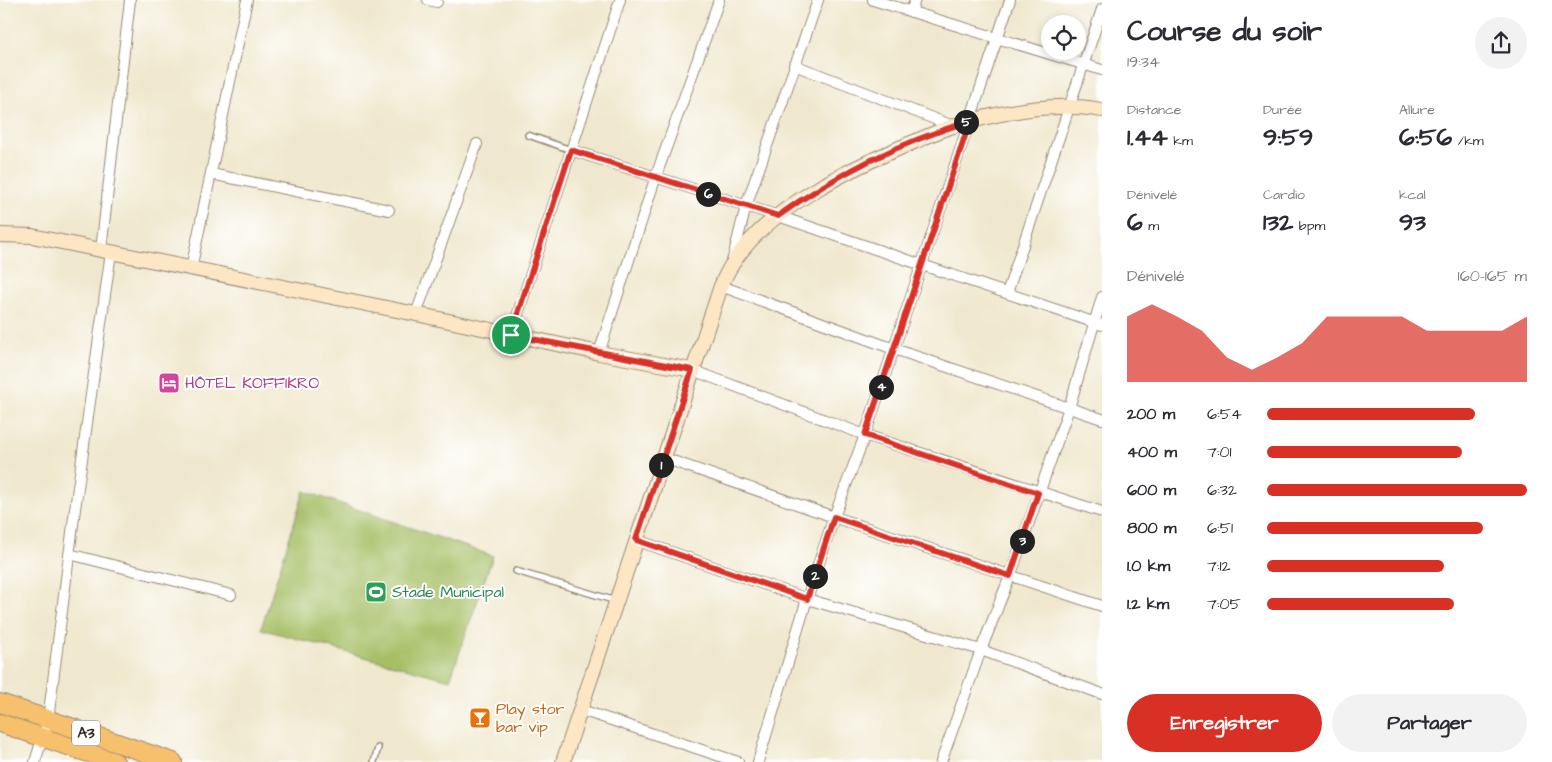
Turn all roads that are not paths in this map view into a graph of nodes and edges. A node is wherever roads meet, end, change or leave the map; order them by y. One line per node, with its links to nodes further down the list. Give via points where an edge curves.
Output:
1 (130, 0): 28 (street)
2 (247, 0): 22 (street)
3 (620, 0): 21 (street)
4 (718, 0): 23 (street)
5 (818, 0): 13 (street)
6 (873, 0): 10 (street)
7 (915, 0): 10 (street)
8 (1010, 0): 11 (street)
9 (1102, 10): 12 (street)
10 (911, 12): 11 (street)
11 (998, 39): 12 (street); 17 (street)
12 (1084, 64): 14 (street); 15 (street)
13 (794, 65): 18 (street); 24 (street)
14 (1102, 70)
15 (1068, 107): 16 (street); 17 (street, via 1027,109); 33 (street)
16 (1102, 110)
17 (970, 121): 18 (street); 30 (street)
18 (953, 126): 26 (street, via 850,170)
19 (528, 135): 21 (lane)
20 (477, 144): 35 (street)
21 (571, 150): 23 (street); 37 (street)
22 (211, 174): 25 (street); 31 (street)
23 (656, 176): 24 (street); 39 (street)
24 (746, 206): 26 (street); 29 (street)
25 (389, 210)
26 (778, 216): 29 (street); 30 (street)
27 (0, 235): 28 (street, via 32,236)
28 (106, 251): 31 (street); 49 (street)
29 (731, 265): 32 (street)
30 (922, 266): 33 (street); 38 (street)
31 (191, 269): 35 (street)
32 (721, 286): 38 (street); 40 (street)
33 (1007, 293): 36 (street)
34 (1102, 297): 36 (street)
35 (416, 314): 37 (street)
36 (1098, 323): 41 (street)
37 (511, 335): 39 (street)
38 (894, 349): 41 (street); 43 (street)
39 (599, 353): 40 (street)
40 (692, 370): 43 (street); 44 (street)
41 (1069, 408): 42 (street); 45 (street)
42 (1102, 419)
43 (865, 435): 45 (street); 47 (street)
44 (664, 458): 47 (street); 48 (street)
45 (1038, 493): 46 (street); 51 (street)
46 (1102, 512)
47 (834, 517): 51 (street); 53 (street)
48 (636, 540): 53 (street); 54 (street)
49 (69, 554): 52 (street); 60 (street)
50 (516, 571): 54 (lane)
51 (1010, 576): 55 (street); 56 (street)
52 (231, 595)
53 (807, 599): 56 (street); 70 (street)
54 (616, 602): 59 (street)
55 (1102, 606)
56 (980, 650): 57 (street); 71 (street)
57 (1102, 694)
58 (0, 704): 60 (highway, A3)
59 (580, 710): 68 (street); 69 (street)
60 (48, 720): 62 (street); 66 (highway, A3)
61 (0, 723): 62 (highway, A3)
62 (43, 737): 64 (street); 65 (highway, A3)
63 (378, 748): 67 (lane)
64 (35, 762)
65 (115, 762)
66 (173, 762)
67 (374, 762)
68 (563, 762)
69 (738, 762)
70 (758, 762)
71 (941, 762)

